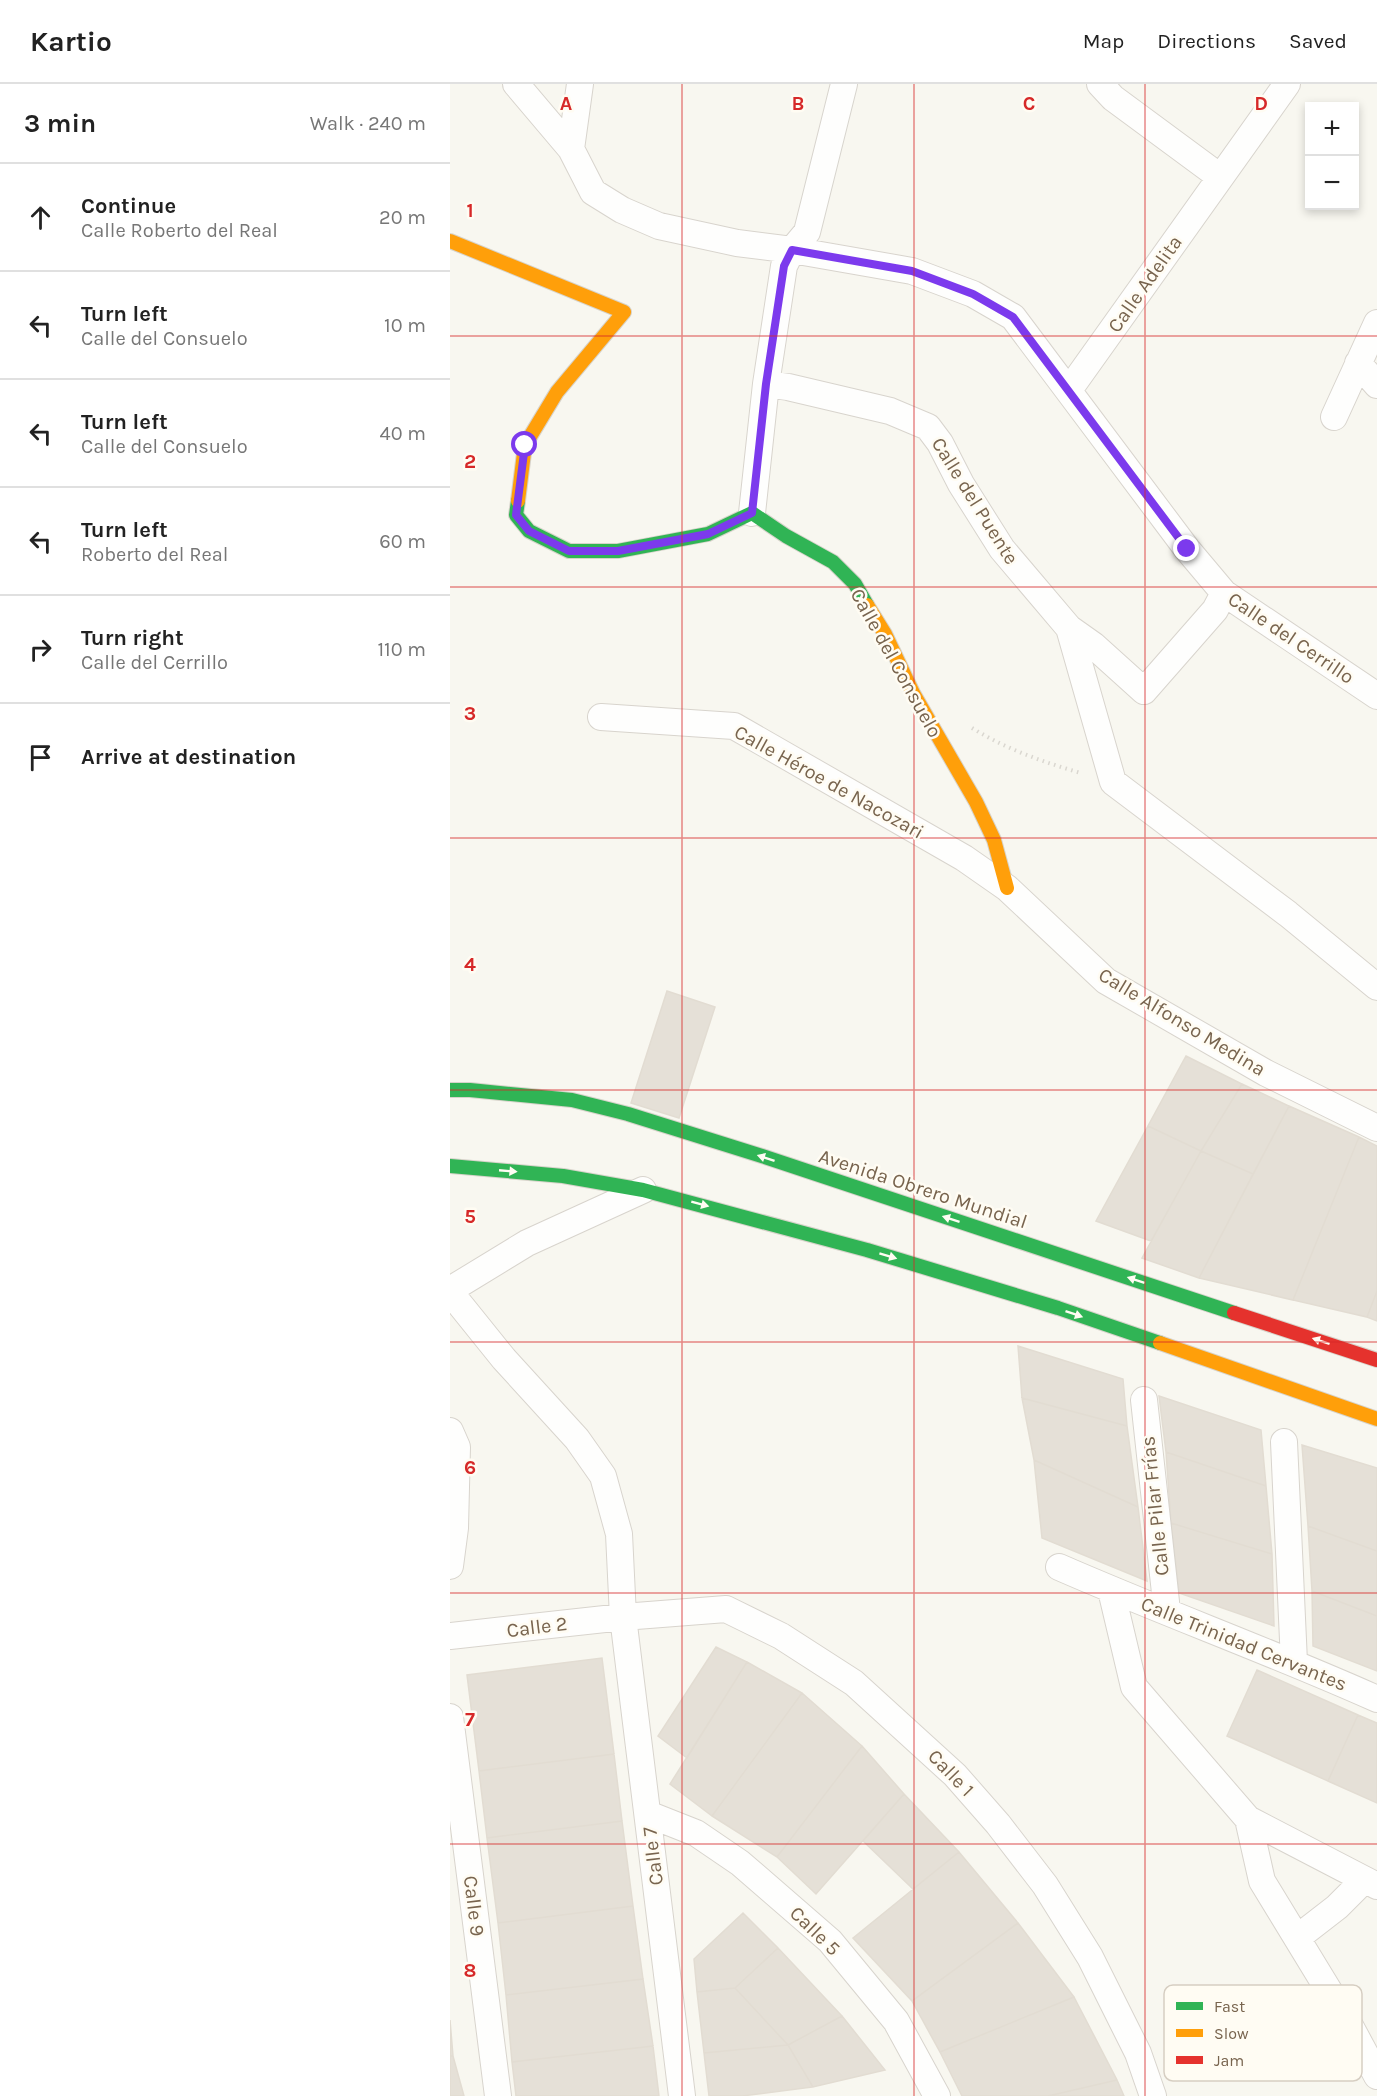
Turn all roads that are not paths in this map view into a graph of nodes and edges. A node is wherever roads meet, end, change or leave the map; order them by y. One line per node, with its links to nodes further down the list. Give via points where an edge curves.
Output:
1 (516, 84): 6 (street, Calle del Cerrillo)
2 (580, 84): 6 (street)
3 (844, 84): 9 (street, via 807,232)
4 (1100, 84): 7 (street, via 1113,98)
5 (1287, 84): 7 (street, Calle Adelita)
6 (571, 149): 9 (street, Calle del Cerrillo, via 593,192 622,210 659,226)
7 (1220, 177): 14 (street, Calle Adelita)
8 (450, 241): 16 (main road, via 624,312 557,392 525,445 516,515 529,531 569,551 618,551 708,534)
9 (792, 250): 12 (street, via 784,266); 14 (street, Calle del Cerrillo, via 912,271 973,294 1013,317)
10 (1377, 323): 11 (street)
11 (1358, 363): 13 (street); 15 (street)
12 (766, 384): 16 (street); 18 (street, Calle del Puente, via 890,411 928,427 1002,549)
13 (1377, 385)
14 (1069, 390): 17 (street, Calle del Cerrillo, via 1187,549)
15 (1334, 417)
16 (752, 513): 21 (main road, Calle del Consuelo, via 832,562 855,584 975,802 993,840)
17 (1224, 592): 18 (street, Calle del Puente, via 1215,610 1144,691); 19 (street, Calle del Cerrillo)
18 (1069, 628): 22 (street, via 1113,782 1288,914)
19 (1377, 696)
20 (601, 717): 21 (street, Calle Héroe de Nacozari, via 734,726 964,858)
21 (1007, 888): 24 (street, Calle Alfonso Medina, via 1106,981 1266,1073)
22 (1377, 987)
23 (450, 1090): 28 (main road, Avenida Obrero Mundial, one-way to 23, via 628,1114 572,1101)
24 (1377, 1128)
25 (450, 1166): 26 (main road, one-way to 26, via 563,1176)
26 (643, 1190): 27 (street, via 527,1243); 30 (main road, one-way to 30, via 867,1250 1058,1308)
27 (450, 1291): 37 (street, Calle 7, via 504,1359 577,1439 603,1476 619,1534)
28 (1377, 1360)
29 (1144, 1400): 36 (street, Calle Pilar Frías)
30 (1377, 1419)
31 (450, 1431): 33 (street, via 457,1447)
32 (1284, 1442): 39 (street)
33 (450, 1566)
34 (1059, 1567): 35 (street, Calle Trinidad Cervantes)
35 (1111, 1590): 36 (street, Calle Trinidad Cervantes); 43 (street, via 1134,1687)
36 (1167, 1611): 39 (street, Calle Trinidad Cervantes)
37 (623, 1617): 38 (street, Calle 2); 42 (street, Calle 7); 52 (street, Calle 1, via 726,1609 781,1636 854,1683 897,1720 955,1775 1045,1885 1090,1957 1138,2053)
38 (450, 1636)
39 (1294, 1662): 40 (street, Calle Trinidad Cervantes)
40 (1377, 1699)
41 (450, 1717): 49 (street, Calle 9)
42 (648, 1814): 50 (street, Calle 7); 51 (street, Calle 5, via 696,1833 740,1863 830,1941 896,2021)
43 (1248, 1819): 44 (street); 45 (street, via 1262,1881)
44 (1370, 1883): 45 (street)
45 (1297, 1938): 46 (street)
46 (1326, 1985)
47 (1362, 2048): 48 (street)
48 (1377, 2076)
49 (498, 2096)
50 (682, 2096)
51 (938, 2096)
52 (1153, 2096)

